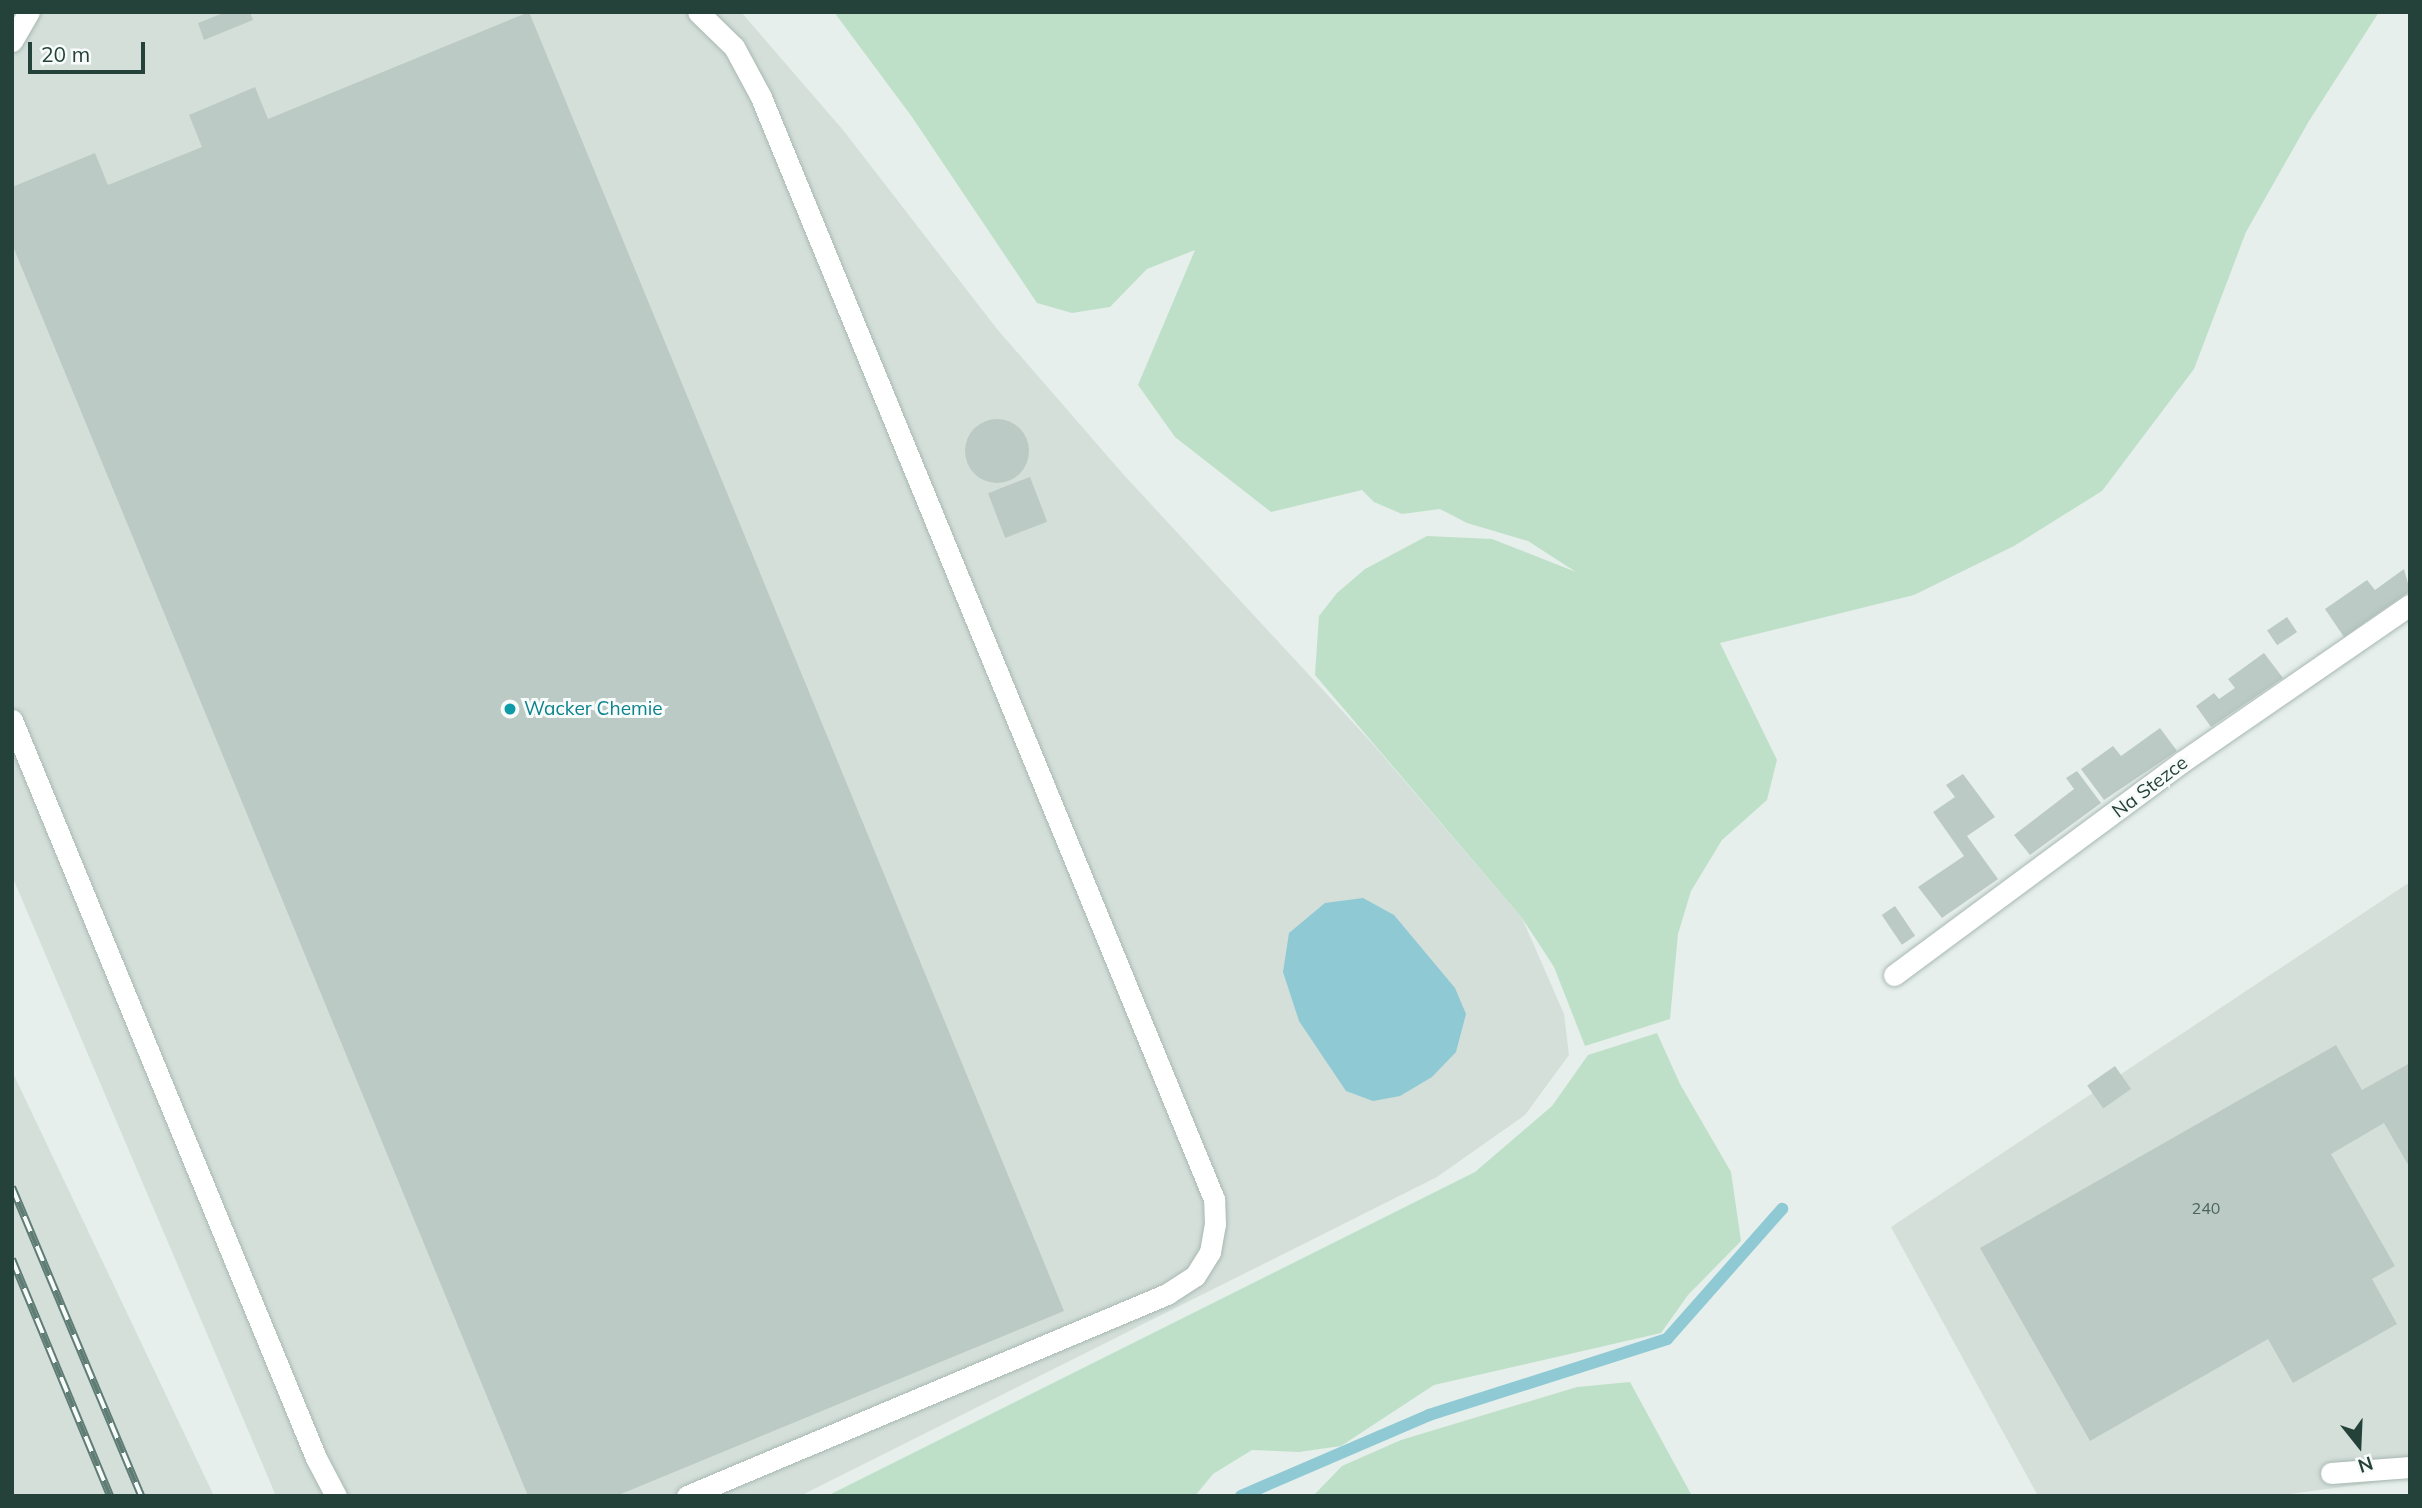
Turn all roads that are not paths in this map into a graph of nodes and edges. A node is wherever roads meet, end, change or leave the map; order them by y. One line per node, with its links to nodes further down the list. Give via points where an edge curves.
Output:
1 (30, 12): 3 (street)
2 (698, 12): 10 (street, via 734,47 761,97 1214,1199 1215,1224 1210,1252 1195,1276 1167,1294)
3 (12, 41)
4 (2410, 605): 6 (street, Na Stezce, via 2182,762)
5 (12, 720): 9 (street, via 316,1458)
6 (1894, 975)
7 (2410, 1467): 8 (street)
8 (2331, 1473)
9 (336, 1496)
10 (687, 1496)

